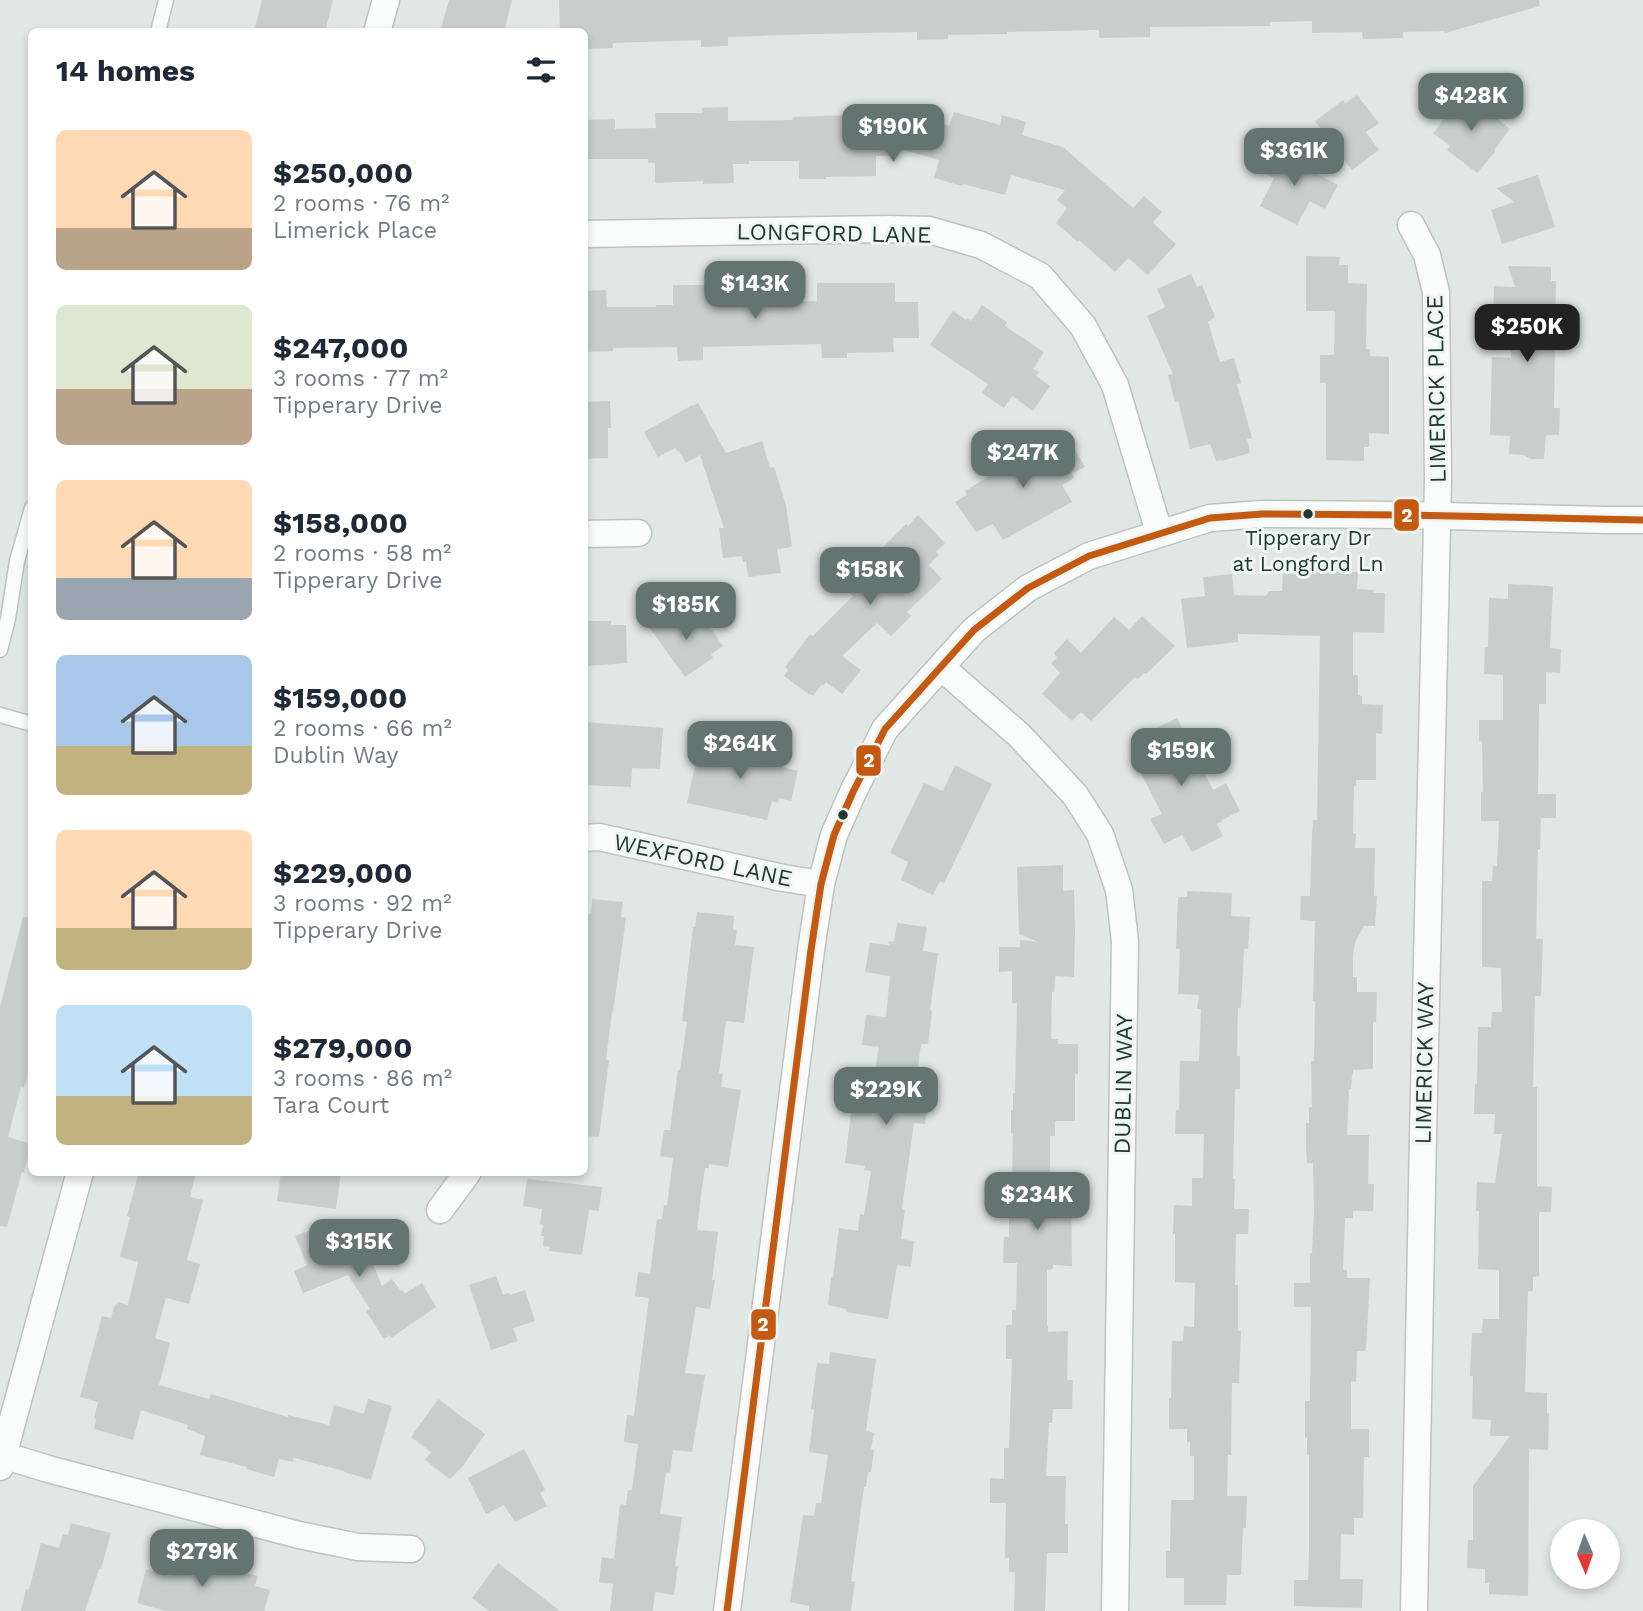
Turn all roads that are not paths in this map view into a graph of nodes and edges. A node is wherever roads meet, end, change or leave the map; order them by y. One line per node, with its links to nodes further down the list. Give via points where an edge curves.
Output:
1 (166, 0): 3 (lane)
2 (386, 0): 4 (street)
3 (159, 28)
4 (378, 28)
5 (1411, 225): 7 (street, LIMERICK PLACE, via 1427,255 1436,292)
6 (588, 234): 11 (street, LONGFORD LANE, via 929,230 981,245 1040,276 1083,326 1115,385)
7 (1436, 515): 8 (street); 11 (street, via 1210,517); 26 (street, LIMERICK WAY)
8 (1643, 520)
9 (28, 522): 13 (lane)
10 (638, 533): 12 (street)
11 (1159, 533): 14 (street, via 1088,556 1028,588 974,630)
12 (588, 534)
13 (0, 650)
14 (941, 667): 18 (street, via 885,729 834,835); 25 (street, DUBLIN WAY, via 1019,735 1075,795 1100,834 1119,890 1125,941)
15 (0, 715): 16 (lane)
16 (28, 723)
17 (588, 838): 18 (street, WEXFORD LANE)
18 (821, 884): 24 (street)
19 (79, 1176): 22 (street)
20 (465, 1176): 21 (street)
21 (440, 1210)
22 (2, 1461): 23 (street, via 299,1535 358,1547)
23 (411, 1549)
24 (727, 1611)
25 (1115, 1611)
26 (1414, 1611)

